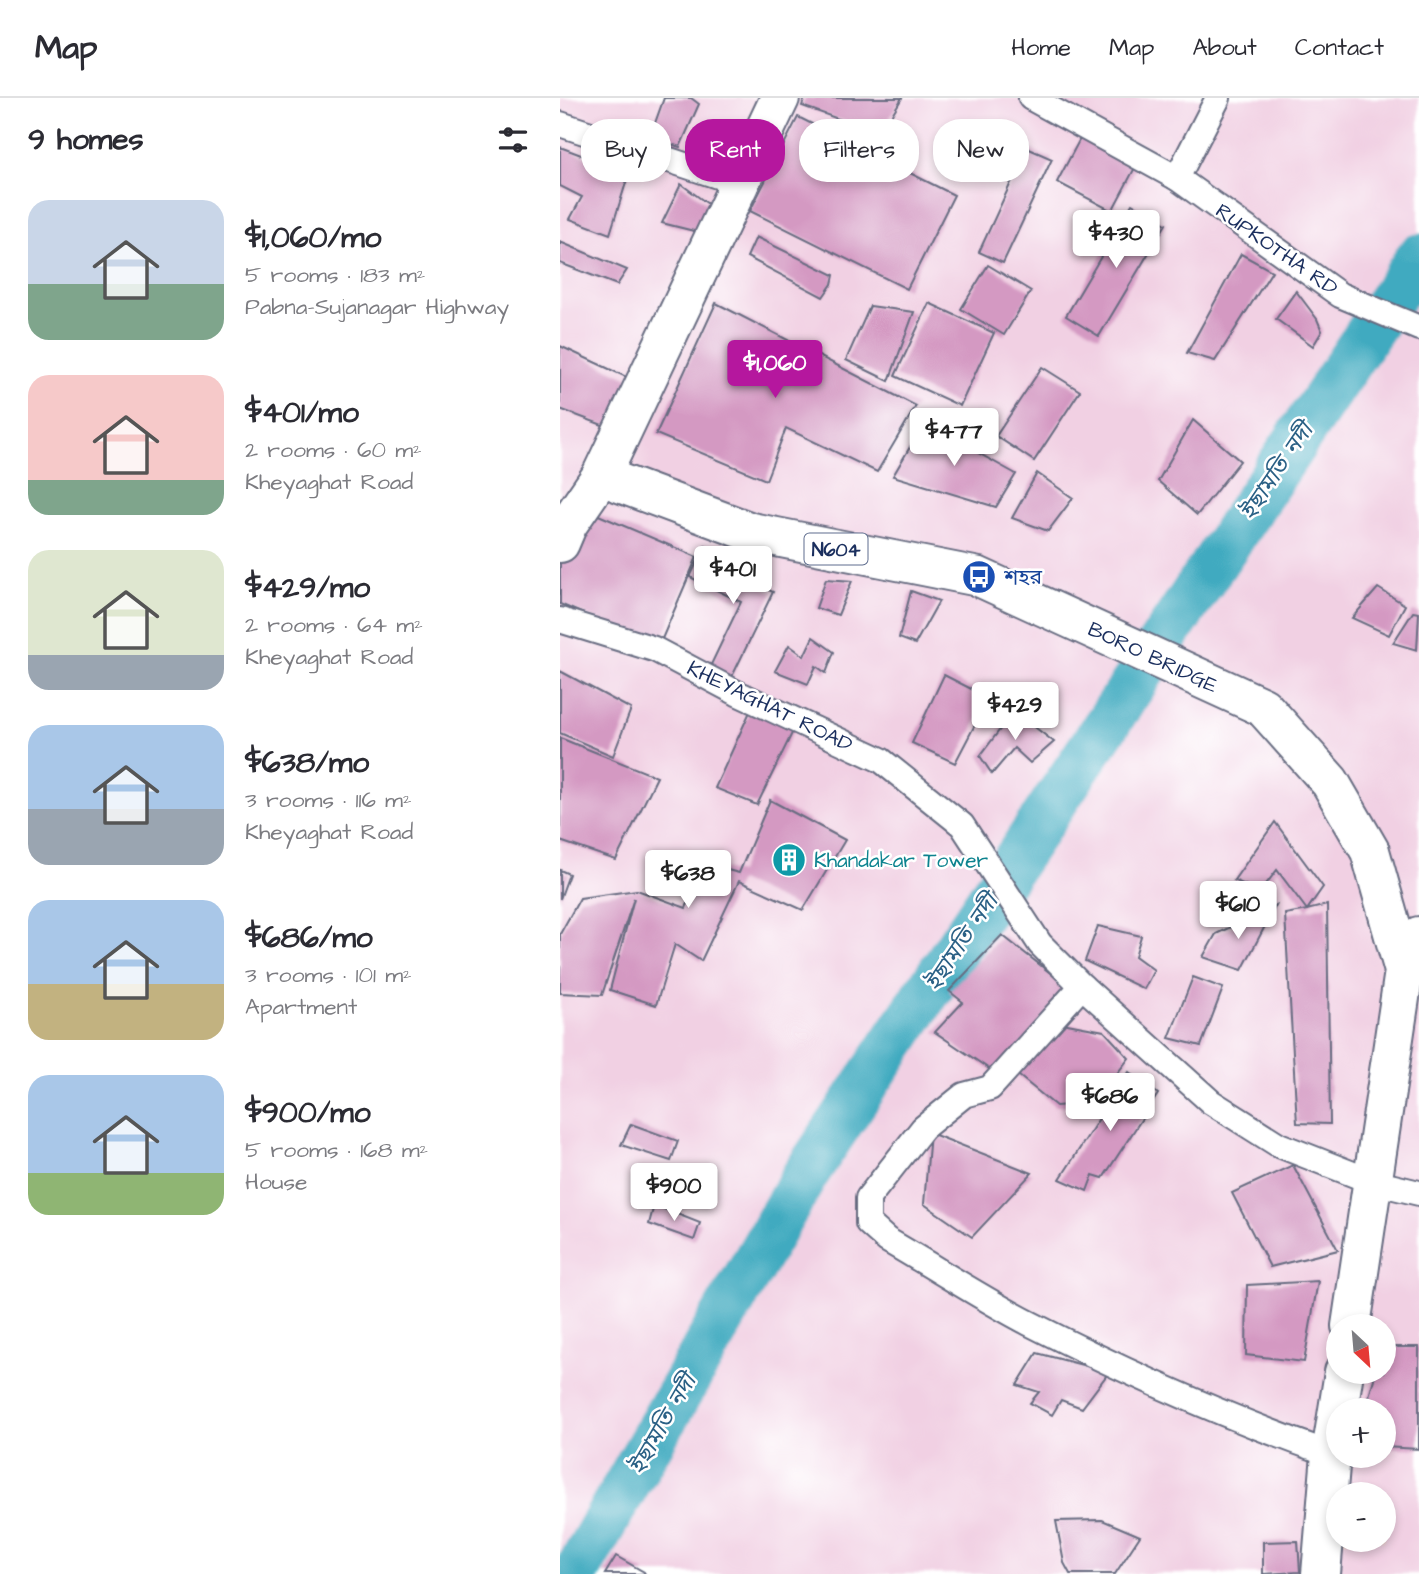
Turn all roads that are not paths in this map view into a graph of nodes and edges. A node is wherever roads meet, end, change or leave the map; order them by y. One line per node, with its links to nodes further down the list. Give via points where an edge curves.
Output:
1 (780, 98): 6 (main road)
2 (1031, 98): 5 (street, RUPKOTHA RD)
3 (1218, 98): 5 (street)
4 (560, 124): 6 (street)
5 (1177, 178): 7 (street, RUPKOTHA RD, via 1340,295)
6 (739, 183): 8 (main road)
7 (1419, 328)
8 (601, 476): 9 (main road); 12 (main road, BORO BRIDGE / N604, via 751,532 979,577 1263,707 1330,782 1370,851)
9 (560, 543)
10 (560, 620): 13 (street, KHEYAGHAT ROAD, via 654,649 881,760 962,825 1040,944)
11 (1419, 936): 12 (main road)
12 (1404, 971): 14 (main road, N604)
13 (1082, 986): 14 (street, KHEYAGHAT ROAD, via 1211,1102 1279,1145); 17 (street, via 990,1088 964,1095 923,1128 868,1198 868,1223 887,1240 1028,1322 1278,1436)
14 (1373, 1182): 15 (street, KHEYAGHAT ROAD); 16 (main road, N604)
15 (1419, 1193)
16 (1353, 1314)
17 (1326, 1452)
18 (1330, 1468): 19 (main road)
19 (1321, 1574)

